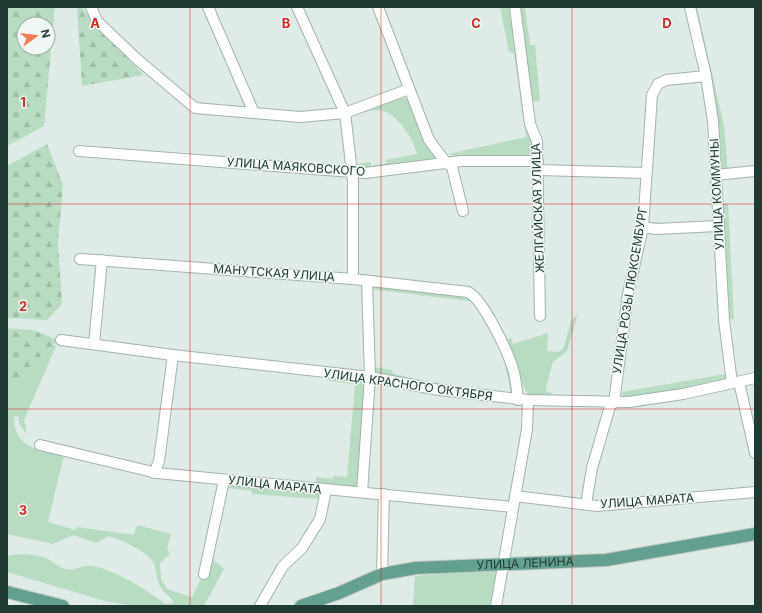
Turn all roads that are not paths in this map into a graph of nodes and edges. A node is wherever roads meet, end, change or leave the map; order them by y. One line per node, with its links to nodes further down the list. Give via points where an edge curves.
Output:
1 (91, 7): 9 (street, via 97,21 194,108)
2 (208, 7): 9 (street)
3 (297, 7): 10 (street)
4 (378, 7): 8 (street)
5 (515, 7): 13 (street, ЖЕЛГАЙСКАЯ УЛИЦА, via 530,124 537,141)
6 (690, 7): 7 (street, УЛИЦА КОММУНЫ)
7 (706, 76): 16 (street, УЛИЦА РОЗЫ ЛЮКСЕМБУРГ, via 666,80 654,89 650,105); 17 (street, УЛИЦА КОММУНЫ, via 713,121)
8 (409, 88): 10 (street); 12 (street, via 429,140)
9 (254, 113): 10 (street, via 300,117)
10 (345, 113): 15 (street)
11 (79, 151): 15 (street, УЛИЦА МАЯКОВСКОГО)
12 (449, 164): 13 (street, УЛИЦА МАЯКОВСКОГО, via 461,161); 15 (street, УЛИЦА МАЯКОВСКОГО, via 365,173); 18 (street)
13 (538, 166): 16 (street, УЛИЦА МАЯКОВСКОГО); 25 (street, ЖЕЛГАЙСКАЯ УЛИЦА)
14 (755, 171): 17 (street)
15 (351, 172): 23 (street)
16 (646, 173): 20 (street, УЛИЦА РОЗЫ ЛЮКСЕМБУРГ)
17 (716, 175): 19 (street, УЛИЦА КОММУНЫ)
18 (463, 211)
19 (718, 226): 20 (street, via 656,229); 31 (street, УЛИЦА КОММУНЫ, via 724,320)
20 (643, 227): 33 (street, УЛИЦА РОЗЫ ЛЮКСЕМБУРГ, via 628,294)
21 (80, 259): 22 (street, МАНУТСКАЯ УЛИЦА)
22 (102, 260): 23 (street, МАНУТСКАЯ УЛИЦА); 27 (street)
23 (353, 279): 24 (street, МАНУТСКАЯ УЛИЦА)
24 (367, 281): 29 (street); 32 (street, МАНУТСКАЯ УЛИЦА, via 474,294 511,362)
25 (540, 316)
26 (61, 340): 27 (street, УЛИЦА КРАСНОГО ОКТЯБРЯ)
27 (94, 344): 28 (street, УЛИЦА КРАСНОГО ОКТЯБРЯ)
28 (173, 356): 29 (street, УЛИЦА КРАСНОГО ОКТЯБРЯ); 36 (street, via 159,461)
29 (370, 378): 32 (street, УЛИЦА КРАСНОГО ОКТЯБРЯ, via 439,390); 39 (street)
30 (755, 378): 31 (street, УЛИЦА КРАСНОГО ОКТЯБРЯ)
31 (735, 382): 33 (street, УЛИЦА КРАСНОГО ОКТЯБРЯ, via 683,394); 35 (street, УЛИЦА КОММУНЫ)
32 (523, 400): 33 (street, УЛИЦА КРАСНОГО ОКТЯБРЯ); 42 (street, via 527,429)
33 (612, 403): 43 (street, УЛИЦА РОЗЫ ЛЮКСЕМБУРГ, via 592,468)
34 (40, 445): 36 (street, УЛИЦА МАРАТА)
35 (755, 453)
36 (154, 473): 37 (street, УЛИЦА МАРАТА)
37 (224, 480): 38 (street, УЛИЦА МАРАТА); 47 (street)
38 (326, 490): 39 (street, УЛИЦА МАРАТА); 51 (street, via 320,519 302,548 283,566)
39 (362, 492): 41 (street, УЛИЦА МАРАТА)
40 (755, 492): 43 (street, УЛИЦА МАРАТА, via 598,506)
41 (384, 494): 44 (street, УЛИЦА МАРАТА); 48 (street)
42 (515, 496): 43 (street, УЛИЦА МАРАТА); 44 (street)
43 (586, 504)
44 (513, 507): 46 (street)
45 (755, 534): 46 (main road, УЛИЦА ЛЕНИНА, via 606,560)
46 (504, 566): 48 (main road, УЛИЦА ЛЕНИНА, via 416,568); 53 (street)
47 (204, 574)
48 (382, 574): 52 (main road, УЛИЦА ЛЕНИНА)
49 (7, 592): 50 (main road)
50 (63, 606)
51 (260, 606)
52 (301, 606)
53 (496, 606)

